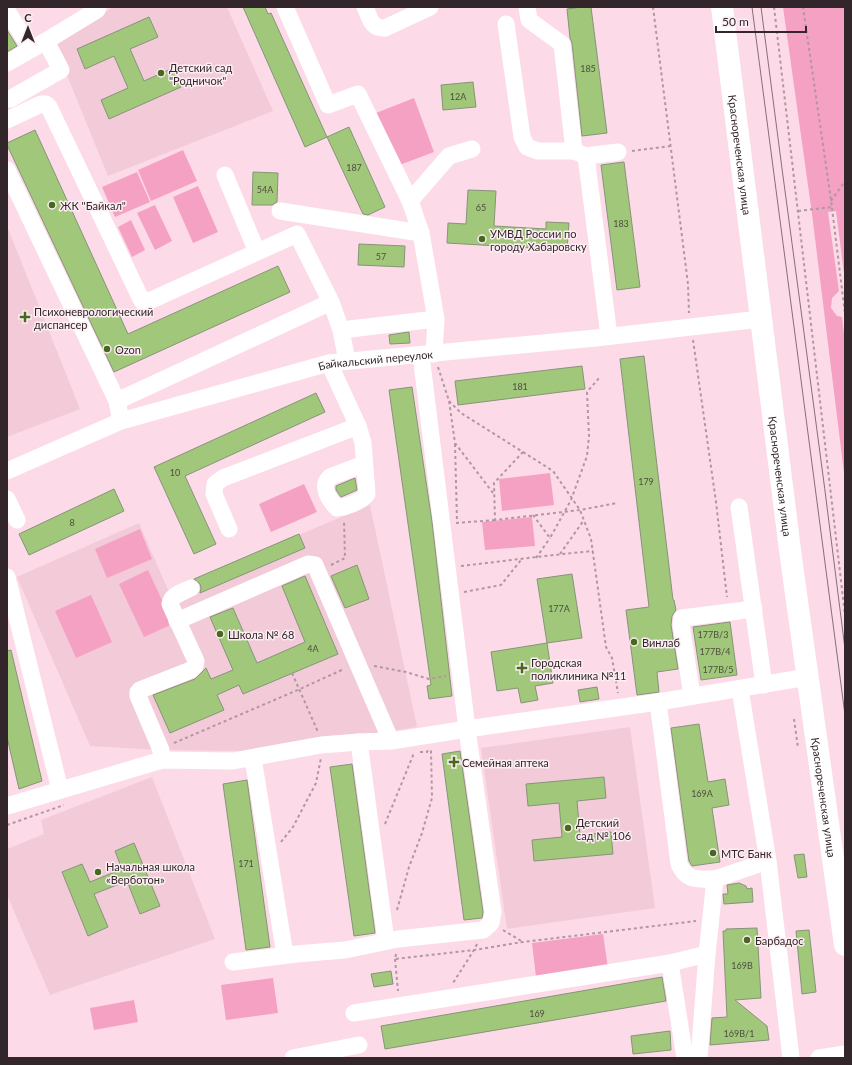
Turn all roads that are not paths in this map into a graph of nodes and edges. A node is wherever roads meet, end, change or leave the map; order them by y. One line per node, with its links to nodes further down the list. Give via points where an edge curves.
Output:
1 (98, 7): 9 (street)
2 (285, 7): 19 (street, via 328,105 358,94)
3 (365, 7): 4 (street, via 378,28 385,28)
4 (430, 7)
5 (527, 7): 16 (street, via 529,20 562,44)
6 (722, 7): 27 (main road, Краснореченская улица)
7 (7, 11): 10 (street)
8 (506, 24): 16 (street, via 522,137 527,147 538,151)
9 (46, 41): 10 (street); 12 (street, via 61,70)
10 (31, 49): 11 (street)
11 (7, 62)
12 (10, 99)
13 (7, 120): 24 (street, via 41,104 49,107 143,302)
14 (472, 149): 19 (street, via 449,156)
15 (618, 152): 16 (street)
16 (580, 153): 29 (street)
17 (7, 170): 33 (street)
18 (224, 175): 24 (street)
19 (410, 201): 22 (street)
20 (280, 211): 22 (street)
21 (318, 224): 23 (street)
22 (421, 232): 26 (street)
23 (297, 234): 24 (street); 25 (street)
24 (257, 252)
25 (331, 302): 28 (street); 33 (street)
26 (436, 319): 28 (street); 30 (street)
27 (760, 319): 29 (street, Байкальский переулок); 46 (main road, Краснореченская улица)
28 (341, 330): 31 (street)
29 (609, 336): 30 (street, Байкальский переулок)
30 (428, 354): 31 (street, Байкальский переулок); 51 (street, via 450,523 448,568)
31 (347, 361): 32 (street, Байкальский переулок)
32 (329, 363): 34 (street, Байкальский переулок); 35 (street)
33 (117, 401): 34 (street)
34 (121, 421): 37 (street, Байкальский переулок)
35 (358, 426): 36 (street, via 363,443); 41 (street, via 224,478 215,484 214,494)
36 (364, 464): 36 (street, via 367,494 364,498 337,508 324,487 325,481)
37 (7, 471)
38 (7, 499): 40 (street)
39 (739, 507): 44 (street)
40 (17, 520)
41 (229, 529)
42 (7, 577): 56 (street)
43 (191, 588): 45 (street, via 170,600)
44 (754, 609): 47 (street); 49 (street, via 682,618)
45 (177, 621): 52 (street, via 308,564 315,565); 54 (street, via 196,661 195,666 192,670 138,692)
46 (808, 677): 47 (street); 61 (main road, Краснореченская улица)
47 (764, 685): 48 (street)
48 (740, 689): 49 (street); 58 (street)
49 (692, 696): 50 (street)
50 (658, 702): 51 (street); 59 (street, via 679,864 683,873 693,878)
51 (467, 728): 52 (street); 60 (street, via 493,912 487,927)
52 (391, 741): 53 (street)
53 (359, 742): 55 (street, via 321,745); 60 (street)
54 (160, 752): 55 (street, via 233,761); 56 (street)
55 (253, 758): 63 (street)
56 (63, 797): 57 (street)
57 (7, 806)
58 (768, 862): 59 (street); 71 (street)
59 (715, 878): 62 (street)
60 (392, 940): 63 (street, via 345,950)
61 (845, 946)
62 (707, 954): 65 (street); 70 (street)
63 (285, 955): 64 (street)
64 (233, 962)
65 (670, 963): 66 (street); 70 (street)
66 (354, 1013)
67 (359, 1045): 69 (street)
68 (845, 1054): 72 (street)
69 (293, 1058)
70 (694, 1058)
71 (791, 1058)
72 (819, 1058)

